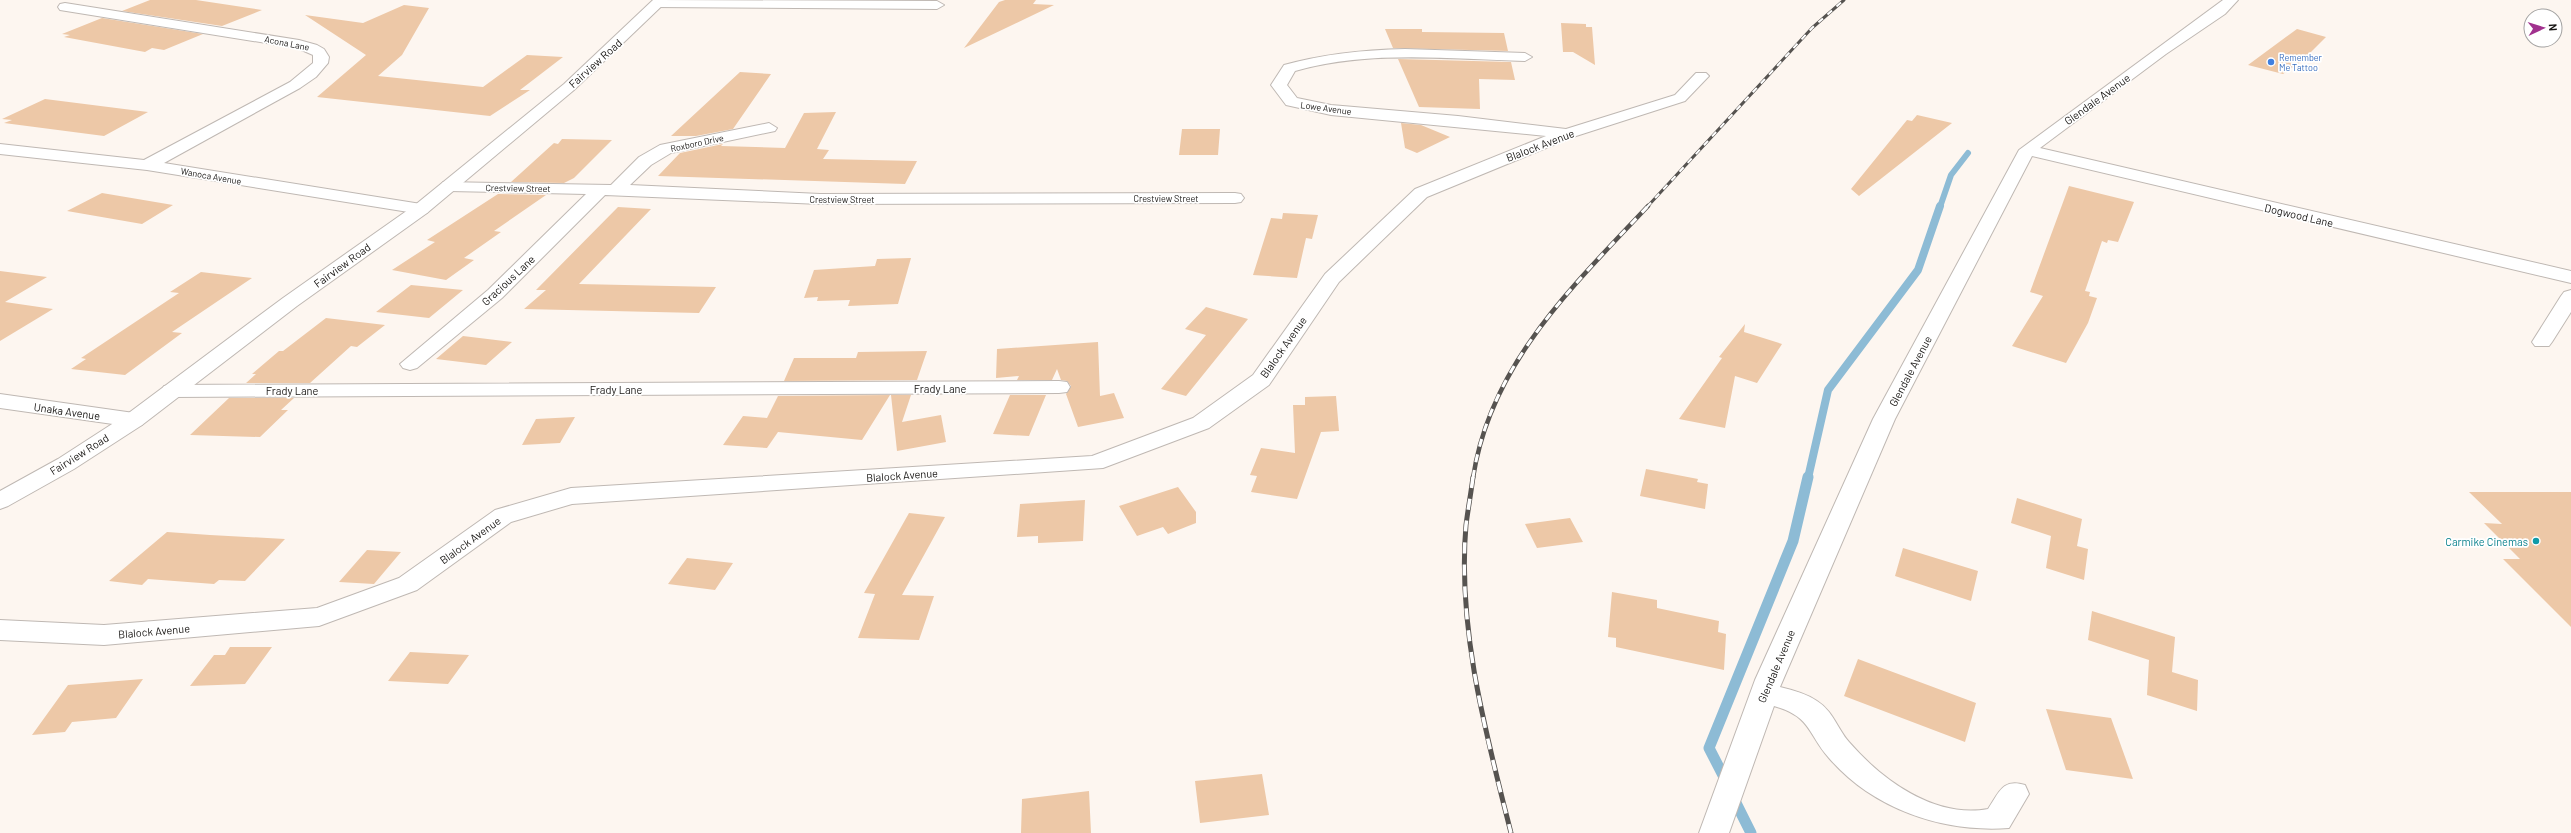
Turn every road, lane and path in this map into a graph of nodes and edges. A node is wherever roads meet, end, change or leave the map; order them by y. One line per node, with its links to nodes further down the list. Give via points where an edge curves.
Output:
1 (2231, 0): 10 (street, Glendale Avenue, via 2220,11 2161,51)
2 (660, 2): 3 (street); 12 (street, Fairview Road, via 569,87)
3 (936, 5)
4 (65, 7): 11 (street, Acona Lane, via 299,44 312,47 322,55 322,62 316,70 295,85)
5 (1525, 57): 8 (street, Lowe Avenue, via 1374,55 1312,60 1289,68 1279,85 1292,102 1331,110)
6 (1701, 76): 8 (street, Blalock Avenue, via 1680,98)
7 (769, 128): 13 (street, Roxboro Drive, via 666,149 645,161)
8 (1567, 134): 25 (street, Blalock Avenue, via 1421,193 1332,278 1261,380 1201,423 1095,463 571,496 503,516 408,584 319,616 104,635)
9 (0, 148): 11 (street, Wanoca Avenue)
10 (2027, 150): 16 (street, Dogwood Lane); 26 (street, Glendale Avenue, via 1884,419)
11 (147, 165): 15 (street, Wanoca Avenue)
12 (449, 186): 13 (street, Crestview Street); 15 (street, Fairview Road)
13 (608, 190): 14 (street, Crestview Street, via 820,199); 19 (street, Gracious Lane, via 495,294)
14 (1235, 198)
15 (421, 209): 21 (street, Fairview Road)
16 (2571, 277)
17 (2571, 296): 18 (street)
18 (2542, 342)
19 (410, 364)
20 (1059, 387): 21 (street, Frady Lane)
21 (172, 391): 23 (street, Fairview Road)
22 (0, 401): 23 (street, Unaka Avenue)
23 (134, 420): 24 (street, Fairview Road, via 66,464)
24 (0, 501)
25 (0, 630)
26 (1764, 693): 27 (street, via 1805,706 1814,713 1838,748 1871,780 1923,812 1948,822 1985,823 1998,819); 28 (street, Glendale Avenue)
27 (2014, 794)
28 (1714, 833)

